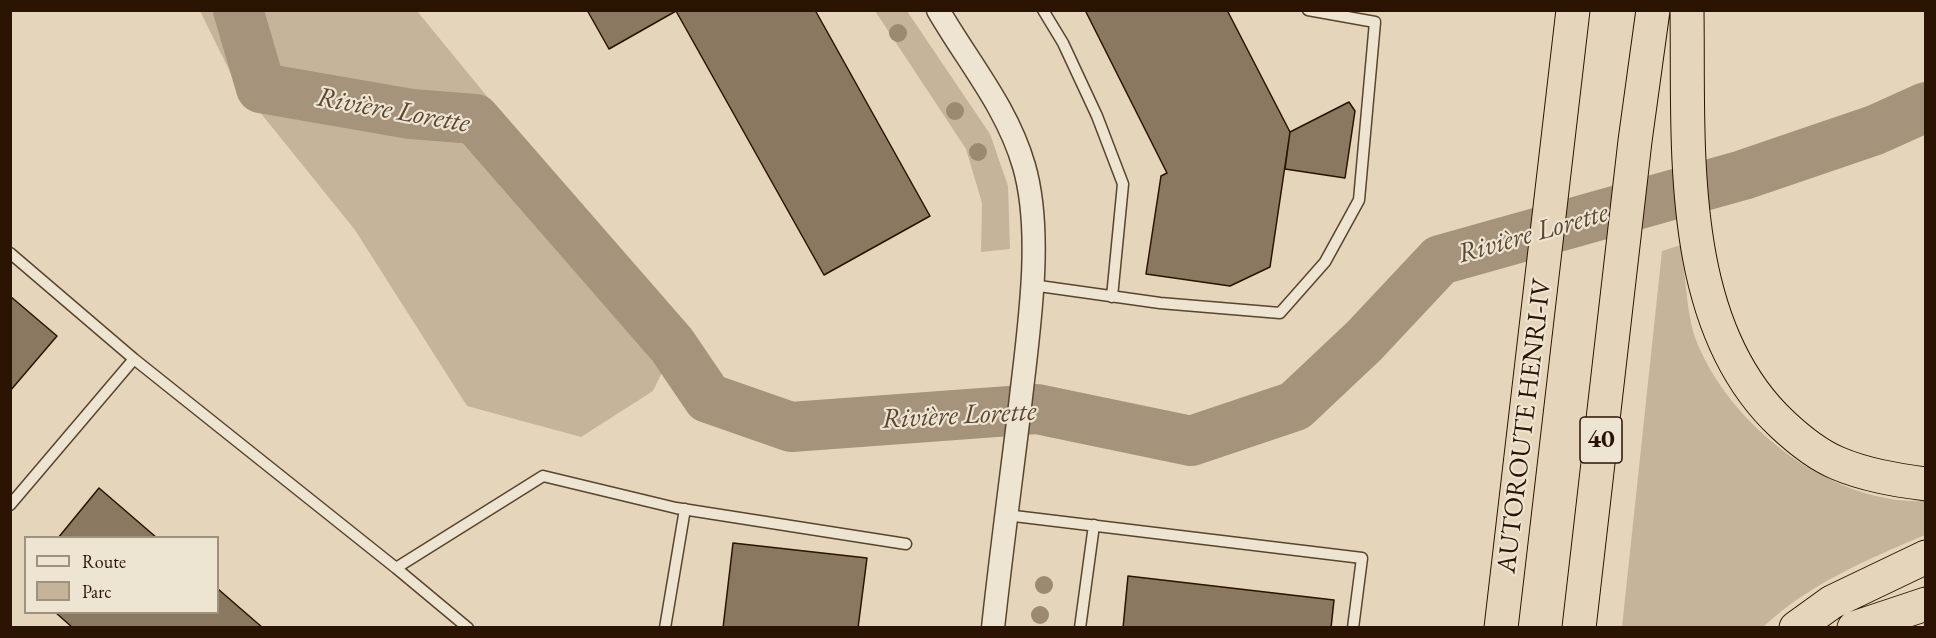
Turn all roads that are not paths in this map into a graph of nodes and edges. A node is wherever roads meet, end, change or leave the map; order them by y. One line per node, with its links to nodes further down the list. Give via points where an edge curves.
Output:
1 (938, 10): 8 (street, via 987,84 1011,130 1024,167 1032,206)
2 (1043, 10): 9 (lane, via 1097,116 1123,184)
3 (1308, 10): 9 (lane, via 1375,22 1359,200 1325,262 1280,313)
4 (1573, 10): 25 (highway, AUTOROUTE HENRI-IV)
5 (1653, 10): 26 (highway, 40)
6 (1687, 10): 11 (highway, via 1697,240 1711,303 1736,367 1768,410 1805,445 1837,463 1878,477)
7 (10, 253): 10 (lane)
8 (1032, 285): 9 (lane); 14 (street)
9 (1112, 297)
10 (134, 359): 12 (lane); 18 (lane)
11 (1925, 483)
12 (10, 505)
13 (685, 509): 16 (lane); 18 (lane, via 543,476); 21 (lane)
14 (1006, 515): 15 (lane); 22 (street)
15 (1094, 525): 23 (lane); 24 (lane, via 1362,558)
16 (906, 544)
17 (1926, 557): 27 (highway, via 1832,602)
18 (396, 568): 20 (lane)
19 (1926, 604): 28 (highway)
20 (468, 627)
21 (665, 627)
22 (993, 627)
23 (1080, 627)
24 (1353, 627)
25 (1501, 627)
26 (1579, 627)
27 (1796, 627)
28 (1854, 627)

